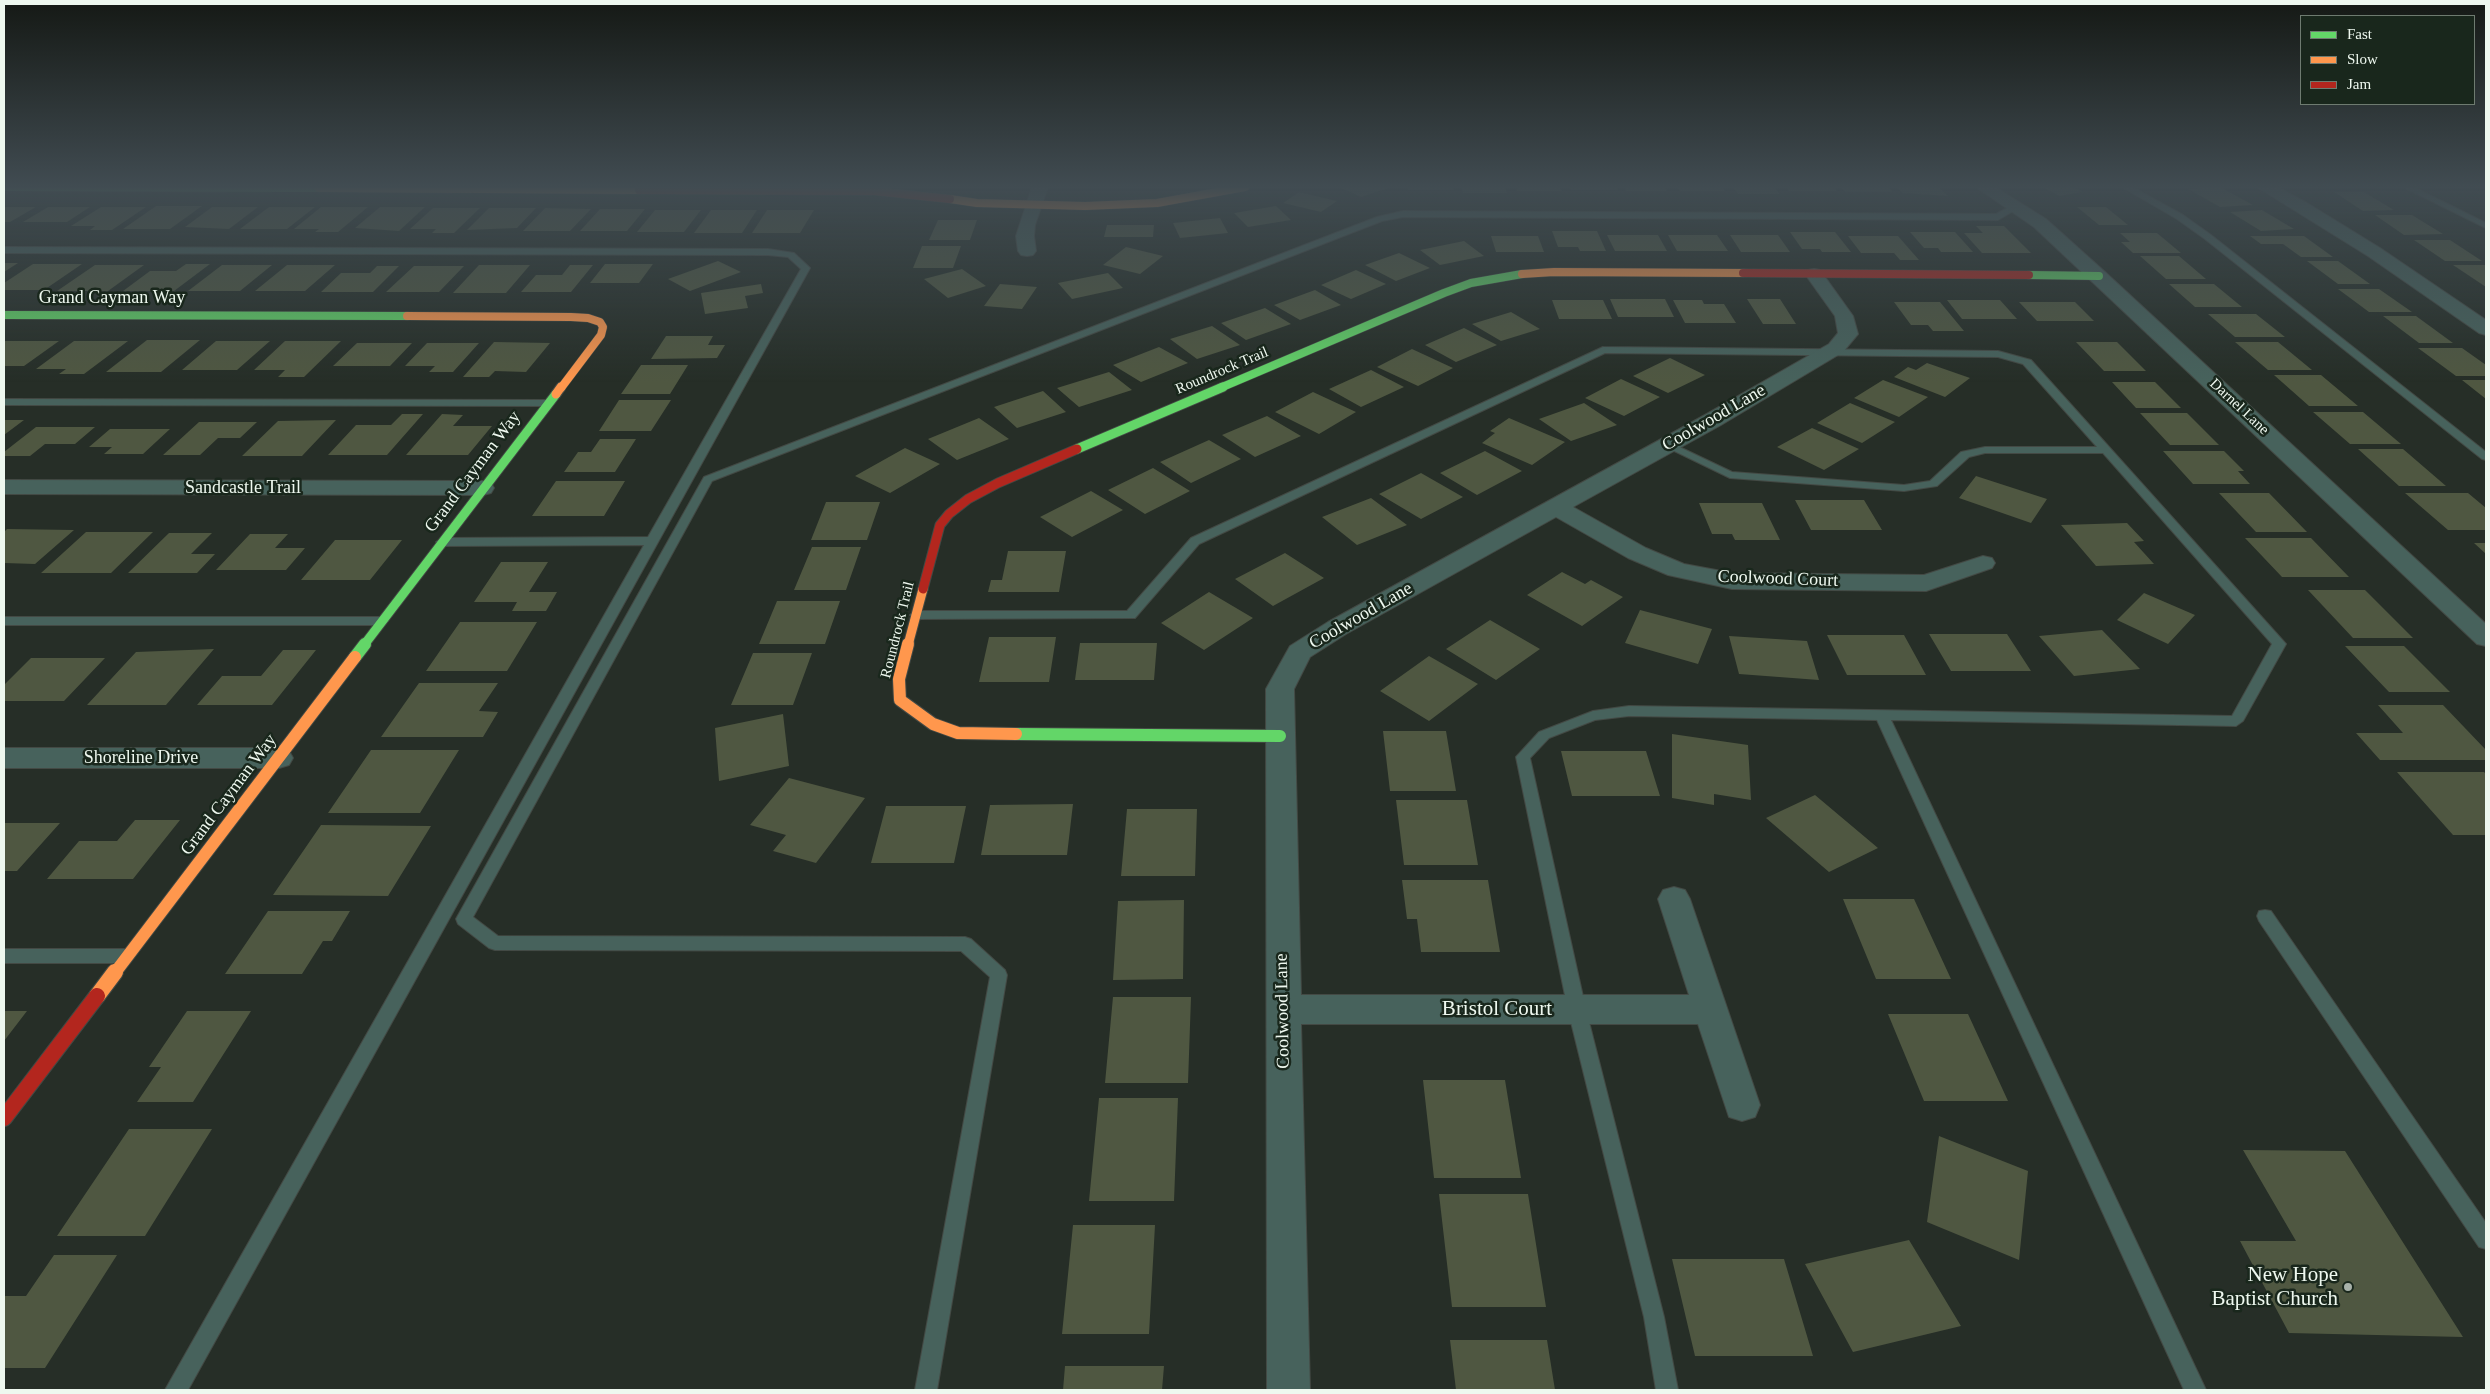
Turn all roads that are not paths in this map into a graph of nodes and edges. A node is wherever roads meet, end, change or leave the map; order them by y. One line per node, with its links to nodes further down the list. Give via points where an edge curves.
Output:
1 (768, 252): 19 (lane, via 791,255 806,268)
2 (1292, 252): 41 (lane, via 708,479 464,919 494,943 965,944 999,975)
3 (2072, 252): 7 (street, Darnel Lane)
4 (2227, 252): 15 (lane)
5 (2374, 252): 9 (street)
6 (1814, 274): 7 (street, Roundrock Trail); 10 (street, Coolwood Lane, via 1844,316 1848,334 1836,348); 22 (street, Roundrock Trail, via 1531,273 1471,283 1444,292 998,483 968,499 940,524)
7 (2099, 276): 25 (street, Darnel Lane)
8 (4, 314): 12 (street, Grand Cayman Way, via 561,317 600,322 604,327 601,335)
9 (2486, 329)
10 (1825, 354): 13 (street, Coolwood Lane); 14 (lane, via 1998,354 2028,362); 22 (lane, via 1603,350 1195,541 1130,615)
11 (4, 402): 12 (lane)
12 (549, 403): 17 (street, Grand Cayman Way)
13 (1667, 445): 14 (lane, via 1730,475 1904,488 1933,484 1965,454 1985,450); 18 (street, Coolwood Lane)
14 (2106, 450): 26 (lane, via 2279,644 2236,721)
15 (2486, 457)
16 (4, 488): 17 (street, Sandcastle Trail)
17 (482, 488): 20 (street, Grand Cayman Way)
18 (1556, 507): 21 (street, Coolwood Court, via 1653,560 1677,570 1732,581 1926,583); 27 (street, Coolwood Lane, via 1299,652 1280,689)
19 (653, 541): 20 (lane); 40 (lane)
20 (442, 542): 24 (street, Grand Cayman Way)
21 (1983, 564)
22 (916, 615): 27 (street, Roundrock Trail, via 898,679 900,700 933,724 958,733)
23 (4, 620): 24 (lane)
24 (382, 621): 29 (street, Grand Cayman Way)
25 (2486, 638)
26 (1882, 715): 35 (lane, via 1628,711 1593,716 1544,735 1523,757); 44 (lane)
27 (1280, 736): 34 (street, Coolwood Lane)
28 (4, 758): 29 (street, Shoreline Drive)
29 (279, 758): 33 (street, Grand Cayman Way)
30 (1674, 899): 36 (street)
31 (2265, 916): 39 (lane)
32 (4, 956): 33 (lane)
33 (127, 956): 38 (street, Grand Cayman Way)
34 (1283, 1009): 35 (street, Bristol Court); 42 (street, Coolwood Lane)
35 (1577, 1010): 36 (street, Bristol Court); 43 (lane, via 1654,1317)
36 (1710, 1010): 37 (street)
37 (1742, 1105)
38 (4, 1118)
39 (2486, 1240)
40 (176, 1390)
41 (926, 1390)
42 (1288, 1390)
43 (1667, 1390)
44 (2196, 1390)

